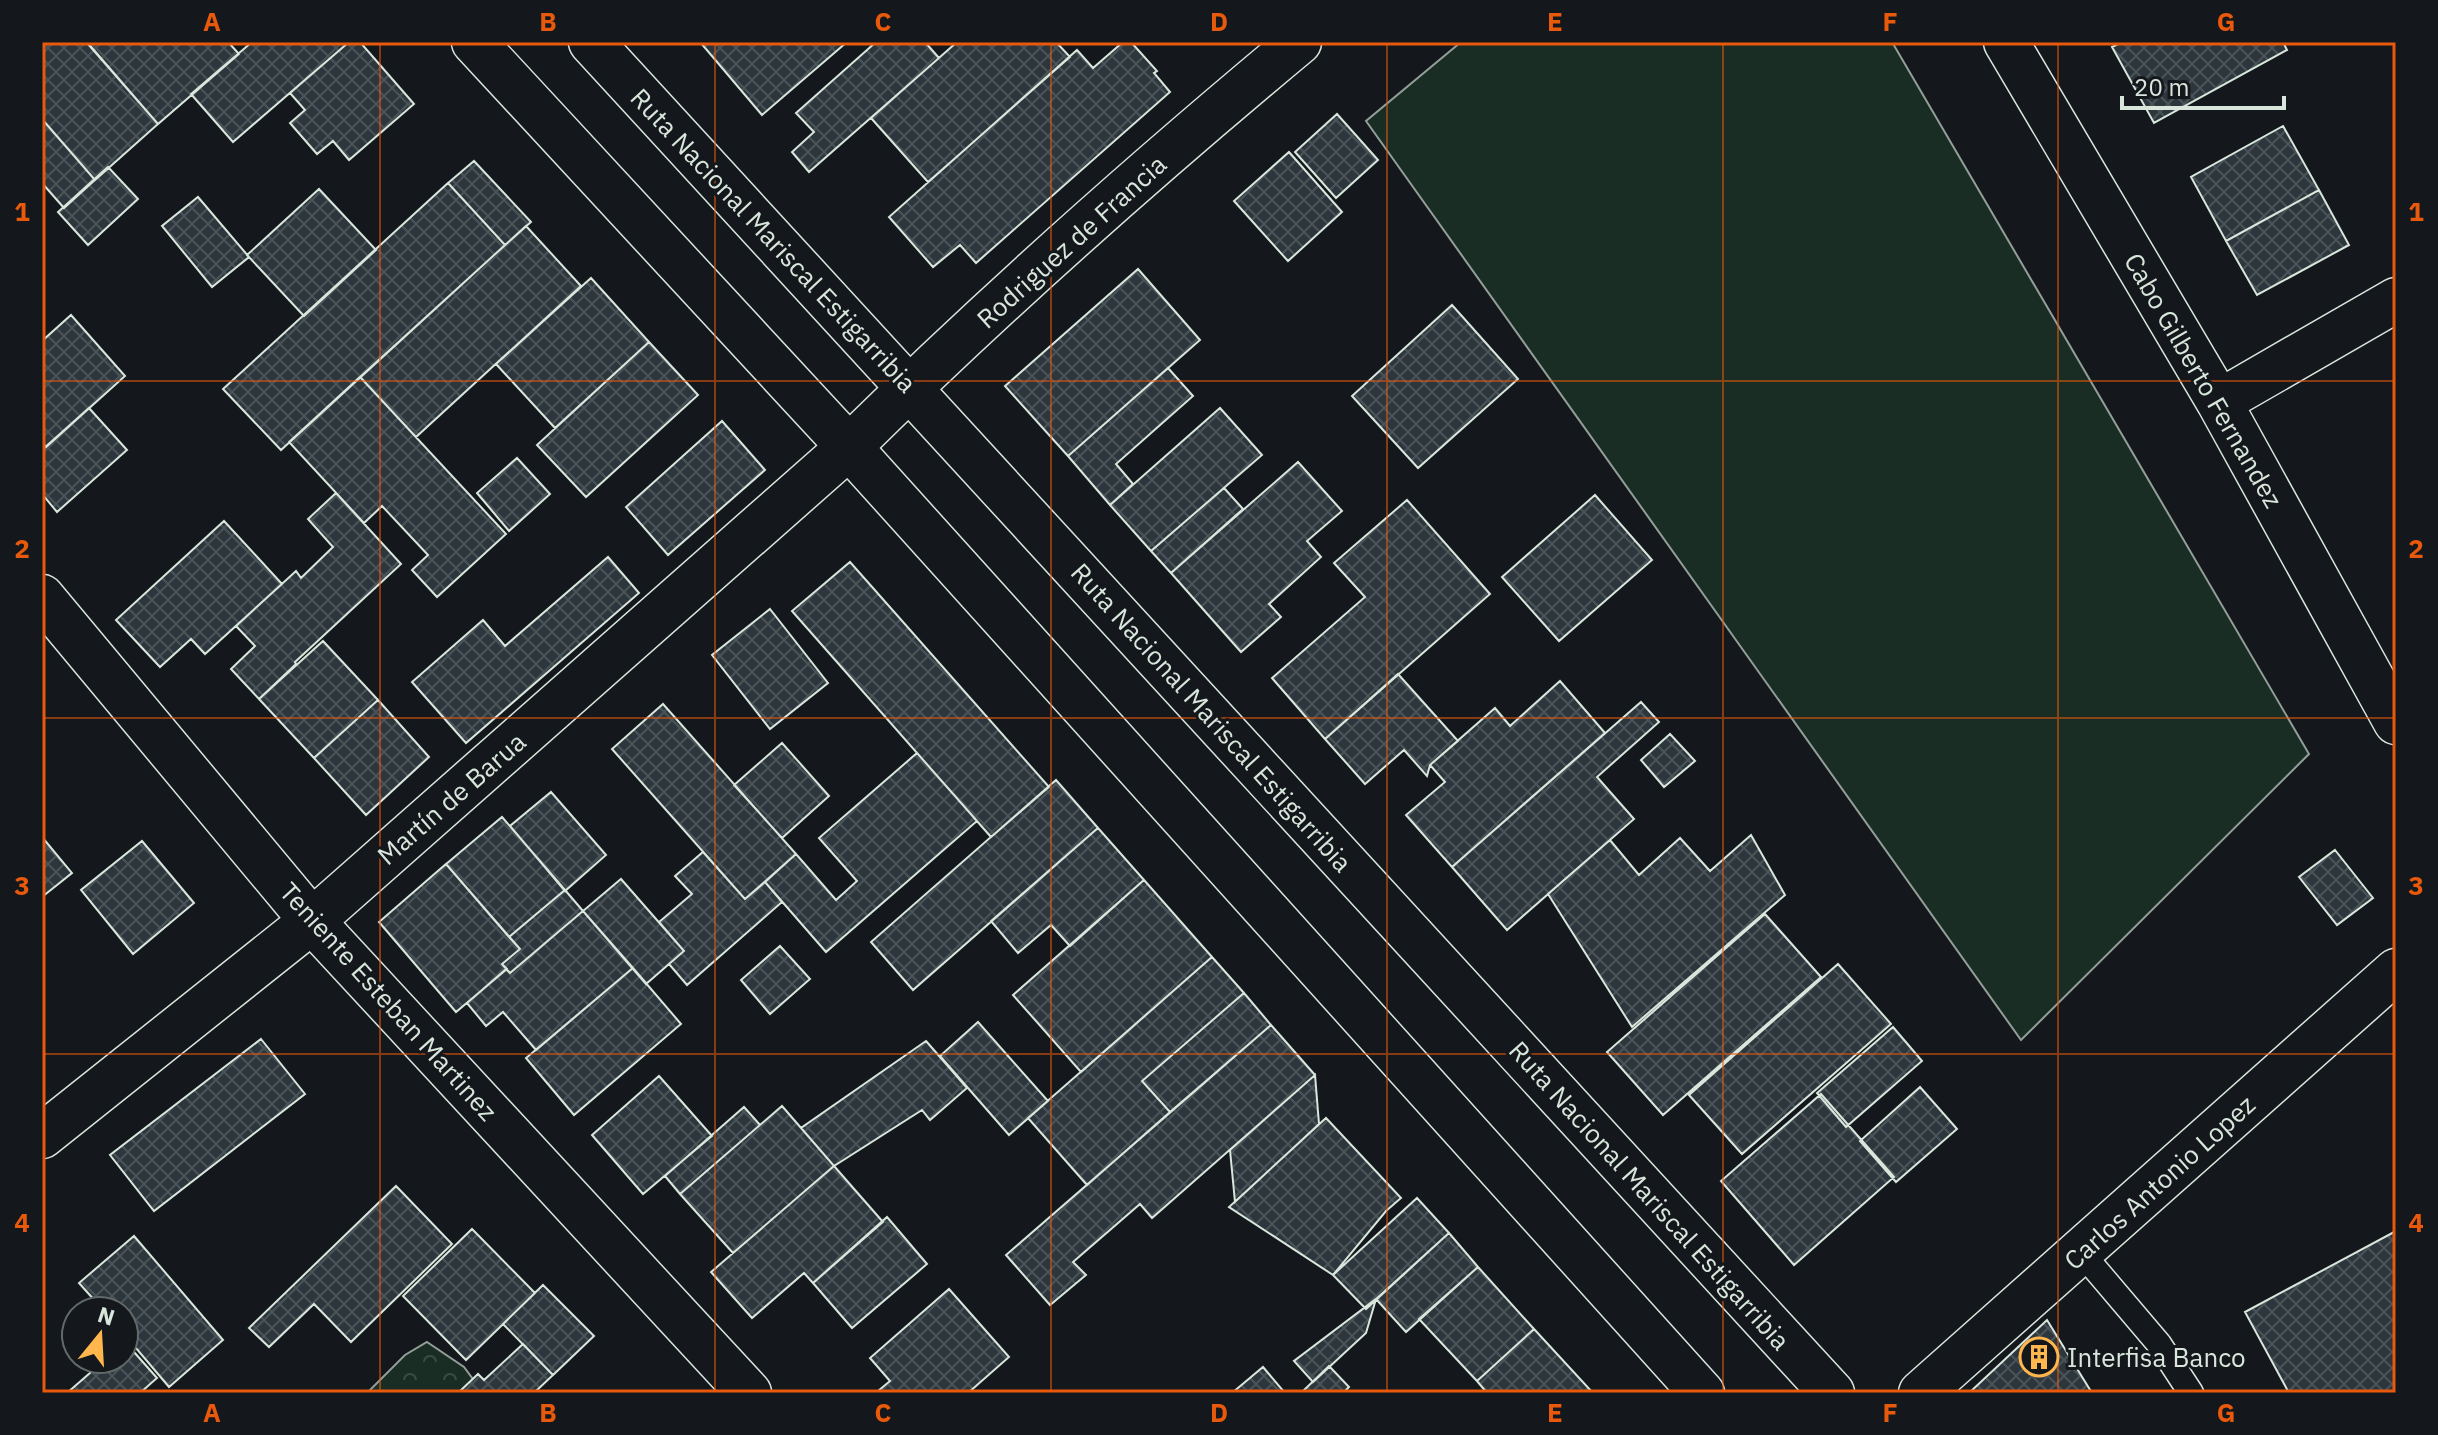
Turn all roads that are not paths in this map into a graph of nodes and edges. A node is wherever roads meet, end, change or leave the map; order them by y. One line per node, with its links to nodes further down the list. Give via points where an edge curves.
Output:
1 (474, 42): 8 (main road)
2 (591, 42): 6 (main road, Ruta Nacional Mariscal Estigarribia)
3 (1299, 42): 6 (main road, Rodriguez de Francia)
4 (2006, 42): 7 (main road, Cabo Gilberto Fernandez)
5 (2396, 300): 7 (main road)
6 (910, 387): 8 (main road, Rodriguez de Francia); 17 (main road, Ruta Nacional Mariscal Estigarribia)
7 (2219, 402): 10 (main road, Cabo Gilberto Fernandez)
8 (849, 447): 11 (main road, Martín de Barua); 16 (main road)
9 (42, 597): 11 (main road, Teniente Esteban Martinez)
10 (2396, 722)
11 (312, 921): 13 (main road, Martín de Barua); 15 (main road, Teniente Esteban Martinez)
12 (2396, 971): 14 (main road, Carlos Antonio Lopez)
13 (42, 1136)
14 (2080, 1251): 18 (main road, Carlos Antonio Lopez); 19 (lane, via 2159,1344)
15 (749, 1393)
16 (1702, 1393)
17 (1832, 1393)
18 (1921, 1393)
19 (2191, 1393)

